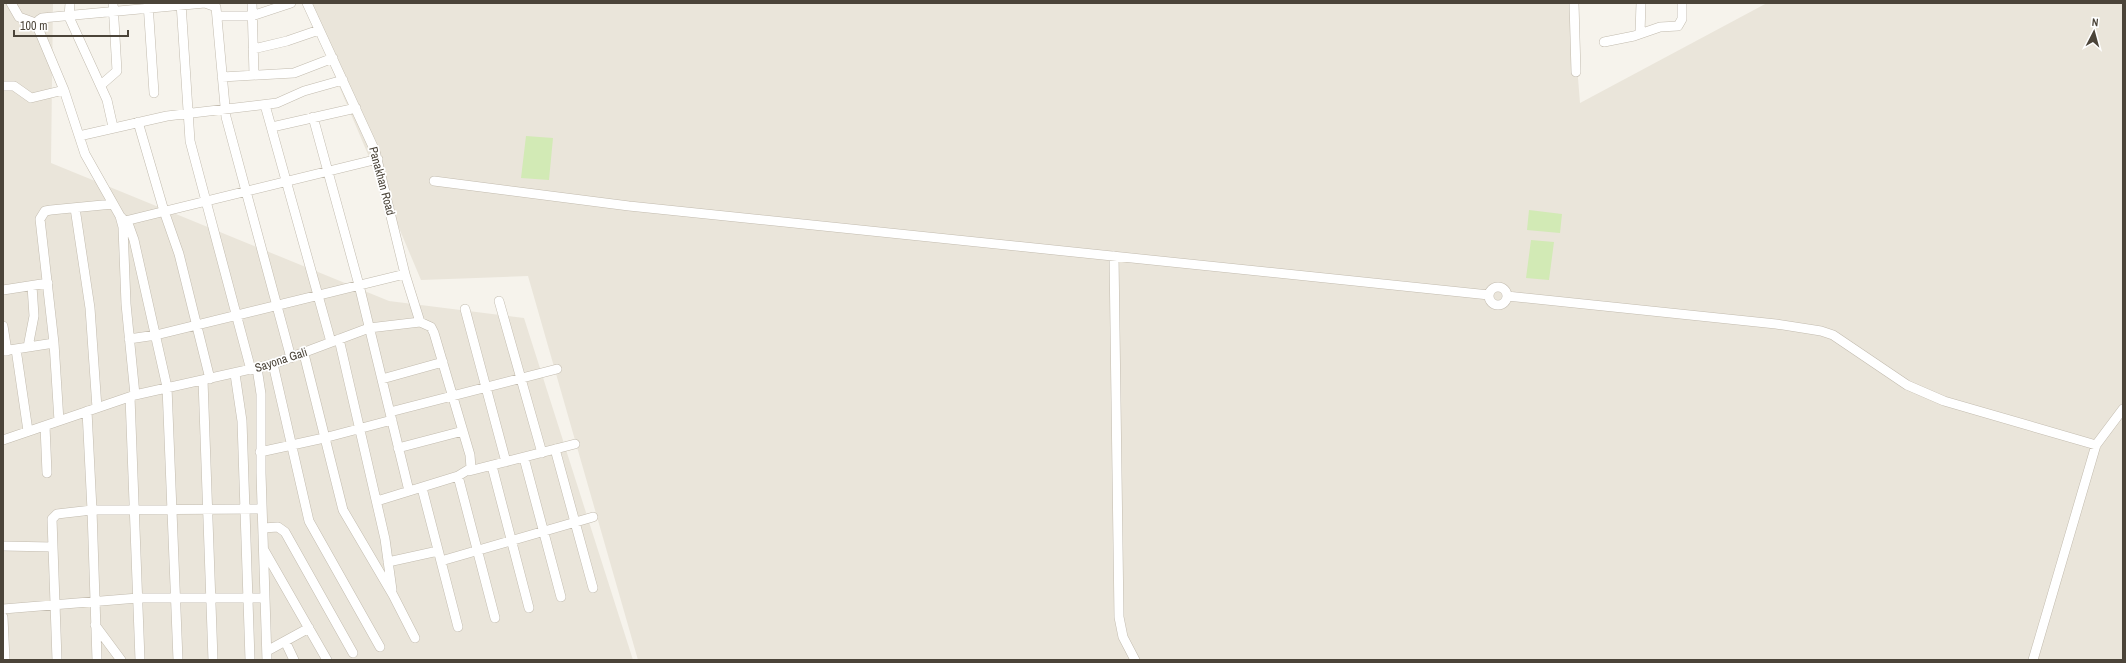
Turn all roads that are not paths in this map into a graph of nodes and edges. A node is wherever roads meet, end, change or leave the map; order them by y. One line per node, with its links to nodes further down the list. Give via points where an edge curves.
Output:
1 (11, 3): 15 (street, via 19,17)
2 (70, 3): 14 (street)
3 (252, 3): 13 (street)
4 (291, 3): 13 (street)
5 (307, 3): 16 (street, Panakhan Road)
6 (1574, 3): 21 (street)
7 (1641, 3): 17 (street)
8 (1682, 3): 17 (street, via 1680,24 1660,26)
9 (181, 4): 10 (street); 12 (street, via 213,5 216,7); 32 (street)
10 (148, 6): 11 (street); 28 (street)
11 (113, 8): 14 (street); 26 (street, via 117,71)
12 (217, 16): 13 (street); 23 (street)
13 (252, 16): 19 (street)
14 (69, 17): 15 (street, via 42,18); 26 (street)
15 (38, 24): 27 (street)
16 (319, 30): 19 (street); 20 (street, Panakhan Road)
17 (1640, 33): 18 (street)
18 (1604, 42)
19 (253, 49): 22 (street)
20 (333, 58): 22 (street, via 294,73); 24 (street, Panakhan Road)
21 (1576, 72)
22 (254, 75): 23 (street)
23 (222, 77): 31 (street)
24 (342, 80): 29 (street); 30 (street, Panakhan Road)
25 (3, 86): 27 (street, via 14,86 31,98)
26 (101, 86): 35 (street, via 109,105)
27 (64, 90): 37 (street)
28 (154, 93)
29 (265, 105): 31 (street); 36 (street)
30 (356, 108): 33 (street); 38 (street, Panakhan Road)
31 (224, 109): 32 (street); 42 (street)
32 (189, 112): 34 (street); 43 (street, via 190,141)
33 (313, 117): 36 (street); 39 (street)
34 (138, 122): 35 (street); 46 (street)
35 (113, 127): 37 (street)
36 (272, 127): 40 (street)
37 (79, 136): 44 (street, via 86,158)
38 (378, 159): 39 (street); 49 (street, Panakhan Road)
39 (328, 170): 40 (street); 51 (street)
40 (287, 180): 42 (street); 54 (street)
41 (434, 181): 48 (street, via 629,206)
42 (247, 190): 43 (street); 56 (street)
43 (205, 200): 46 (street); 58 (street)
44 (113, 204): 45 (street); 47 (street)
45 (75, 208): 50 (street, via 46,211 40,219); 83 (street, via 90,308)
46 (164, 211): 47 (street); 60 (street, via 179,254)
47 (122, 219): 63 (street, via 132,236); 64 (street)
48 (1114, 256): 95 (street, via 1489,295 1492,303 1497,305 1503,303 1507,296 1821,330 1833,335 1923,393); 160 (street, via 1119,617 1123,637)
49 (406, 274): 51 (street); 59 (street, Panakhan Road)
50 (48, 283): 52 (street); 66 (street)
51 (359, 285): 54 (street); 62 (street)
52 (32, 286): 53 (street); 67 (street, via 34,316)
53 (3, 290)
54 (318, 295): 56 (street); 65 (street)
55 (499, 301): 76 (street)
56 (277, 305): 58 (street); 70 (street)
57 (465, 309): 80 (street)
58 (235, 316): 60 (street); 73 (street)
59 (420, 322): 62 (street, Sayona Gali); 71 (street, via 431,327)
60 (196, 325): 63 (street); 78 (street)
61 (3, 326): 68 (street)
62 (370, 328): 65 (street, Sayona Gali); 77 (street)
63 (156, 335): 64 (street); 79 (street)
64 (129, 339): 81 (street)
65 (335, 340): 69 (street, Sayona Gali); 89 (street)
66 (54, 342): 67 (street); 87 (street)
67 (28, 347): 68 (street)
68 (8, 350): 91 (street)
69 (304, 354): 70 (street, Sayona Gali); 92 (street)
70 (291, 358): 72 (street, Sayona Gali)
71 (443, 362): 77 (street); 82 (street)
72 (273, 364): 73 (street, Sayona Gali); 96 (street)
73 (254, 369): 75 (street, Sayona Gali); 99 (street, via 261,394)
74 (557, 369): 76 (street)
75 (235, 374): 78 (street, Sayona Gali); 113 (street, via 242,421)
76 (521, 378): 80 (street); 100 (street)
77 (382, 379): 86 (street)
78 (206, 380): 79 (street, Sayona Gali); 112 (street)
79 (167, 387): 81 (street, Sayona Gali); 111 (street)
80 (486, 387): 82 (street); 102 (street)
81 (132, 396): 83 (street, Sayona Gali); 110 (street)
82 (452, 396): 86 (street); 90 (street)
83 (97, 408): 85 (street, Sayona Gali)
84 (2123, 409): 95 (street)
85 (87, 411): 87 (street, Sayona Gali); 115 (street)
86 (391, 416): 89 (street); 97 (street)
87 (60, 421): 88 (street, Sayona Gali)
88 (45, 426): 91 (street, Sayona Gali); 105 (street)
89 (360, 428): 92 (street); 109 (street)
90 (463, 431): 97 (street); 104 (street, via 472,466)
91 (28, 432): 93 (street, Sayona Gali)
92 (324, 438): 96 (street); 129 (street, via 343,510)
93 (3, 440)
94 (575, 444): 98 (street)
95 (2096, 445): 161 (street)
96 (291, 446): 99 (street); 147 (street, via 313,531)
97 (398, 448): 108 (street)
98 (555, 449): 100 (street); 117 (street)
99 (260, 452): 114 (street)
100 (542, 453): 101 (street)
101 (524, 458): 102 (street); 119 (street)
102 (506, 462): 103 (street)
103 (492, 466): 104 (street); 120 (street)
104 (469, 471): 106 (street)
105 (47, 473)
106 (458, 476): 107 (street); 124 (street)
107 (422, 488): 108 (street); 125 (street)
108 (409, 491): 109 (street)
109 (377, 501): 127 (street)
110 (135, 508): 111 (street); 115 (street); 133 (street)
111 (172, 508): 112 (street); 130 (street)
112 (208, 508): 113 (street); 134 (street)
113 (245, 508): 114 (street); 131 (street)
114 (262, 509): 118 (street)
115 (92, 510): 122 (street, via 54,516); 136 (street)
116 (593, 517): 117 (street)
117 (576, 522): 119 (street); 128 (street)
118 (263, 528): 123 (street); 148 (street, via 278,527 285,532)
119 (542, 531): 120 (street); 132 (street)
120 (511, 540): 124 (street); 138 (street)
121 (3, 546): 122 (street)
122 (52, 547): 137 (street)
123 (264, 549): 135 (street); 144 (street)
124 (477, 550): 126 (street); 141 (street)
125 (438, 551): 126 (street); 127 (street)
126 (441, 560): 143 (street)
127 (388, 562): 129 (street)
128 (593, 588)
129 (393, 595): 145 (street)
130 (175, 597): 133 (street); 134 (street); 155 (street)
131 (248, 597): 134 (street); 135 (street); 157 (street)
132 (561, 597)
133 (138, 598): 136 (street); 154 (street)
134 (211, 598): 156 (street)
135 (265, 598): 150 (street)
136 (94, 601): 137 (street); 142 (street)
137 (54, 605): 139 (street); 151 (street)
138 (529, 608)
139 (3, 609)
140 (3, 617): 149 (street)
141 (495, 618)
142 (96, 625): 152 (street); 153 (street)
143 (458, 627)
144 (309, 628): 146 (street); 159 (street)
145 (415, 638)
146 (285, 641): 150 (street); 158 (street)
147 (380, 647)
148 (352, 653)
149 (4, 654)
150 (267, 655)
151 (56, 660)
152 (97, 660)
153 (121, 660)
154 (140, 660)
155 (178, 660)
156 (213, 660)
157 (250, 660)
158 (294, 660)
159 (327, 660)
160 (1135, 660)
161 (2033, 660)

